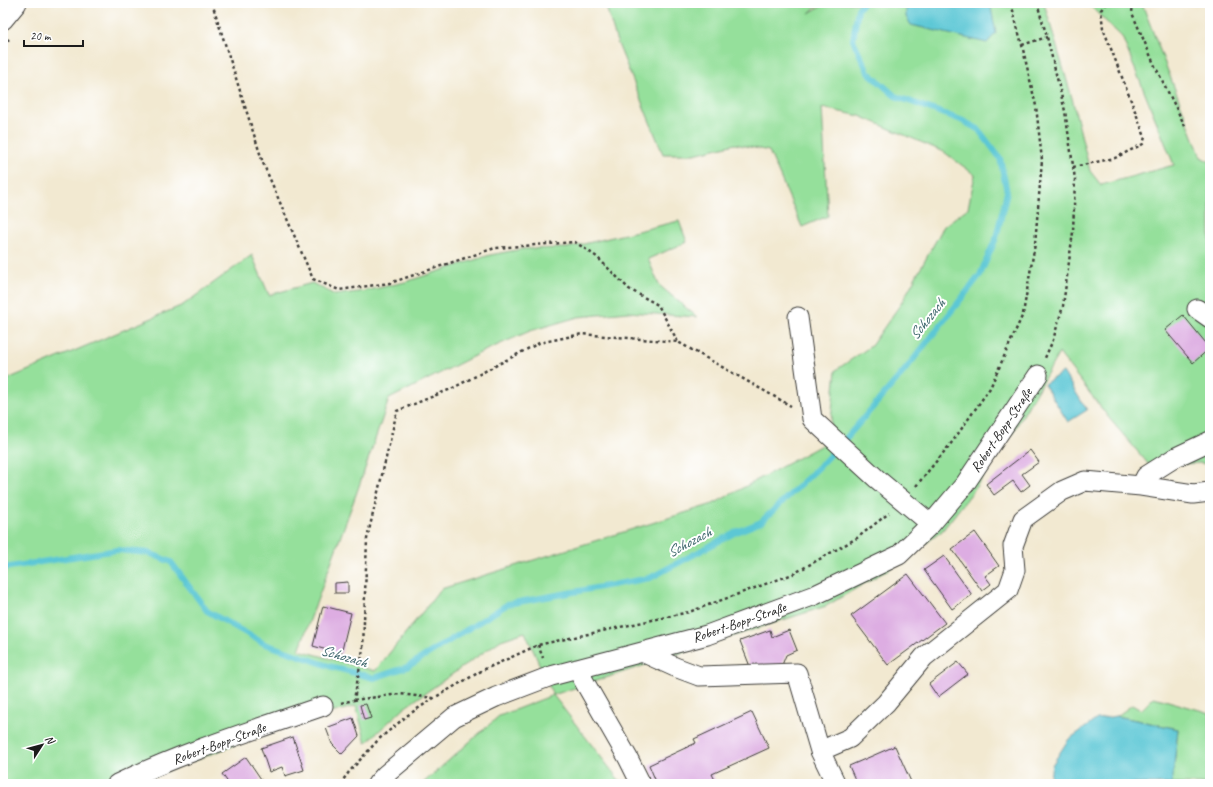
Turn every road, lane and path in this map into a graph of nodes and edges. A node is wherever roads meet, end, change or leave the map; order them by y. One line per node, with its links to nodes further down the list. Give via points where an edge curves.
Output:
1 (17, 3): 7 (street)
2 (212, 3): 15 (path, via 263,163 313,279 339,290 390,283 495,248 574,242 596,257 630,289 658,305)
3 (1011, 3): 9 (path)
4 (1037, 3): 8 (path)
5 (1106, 3): 13 (path, via 1101,10 1103,28 1145,137 1143,144 1115,158)
6 (1133, 3): 12 (path, via 1132,13)
7 (3, 20)
8 (1047, 37): 9 (path); 13 (path, via 1065,111)
9 (1022, 45): 21 (path, via 1036,106 1042,160 1035,244 1023,314 990,388 953,441)
10 (3, 123): 11 (path)
11 (5, 126)
12 (1186, 128)
13 (1073, 167): 16 (path, via 1073,232 1063,306 1053,340)
14 (798, 317): 17 (street)
15 (678, 342): 17 (path); 25 (path, via 582,334 540,343 451,389 396,411 367,539 363,648)
16 (1038, 375): 22 (street, Robert-Bopp-Straße, via 965,484)
17 (812, 419): 21 (street)
18 (1210, 441): 19 (street, via 1176,457 1146,476)
19 (1141, 486): 20 (street, via 1193,494); 29 (street, via 1085,481 1062,491 1023,519 1013,546 1015,570 1008,590 924,657 886,703 850,738)
20 (1210, 492)
21 (904, 501): 22 (street); 26 (path, via 857,538 793,574 689,612 538,646 483,670)
22 (931, 524): 23 (street, Robert-Bopp-Straße, via 898,555 815,595 707,636)
23 (642, 652): 24 (street, Robert-Bopp-Straße); 29 (street, via 699,676 797,673)
24 (577, 669): 32 (street, Robert-Bopp-Straße, via 496,697 454,717); 33 (street)
25 (355, 691)
26 (434, 698): 27 (path, via 400,694); 31 (path, via 379,739)
27 (354, 700)
28 (323, 706): 30 (street, Robert-Bopp-Straße, via 188,753)
29 (820, 751): 34 (street)
30 (117, 784)
31 (340, 784)
32 (377, 784)
33 (641, 784)
34 (836, 784)

